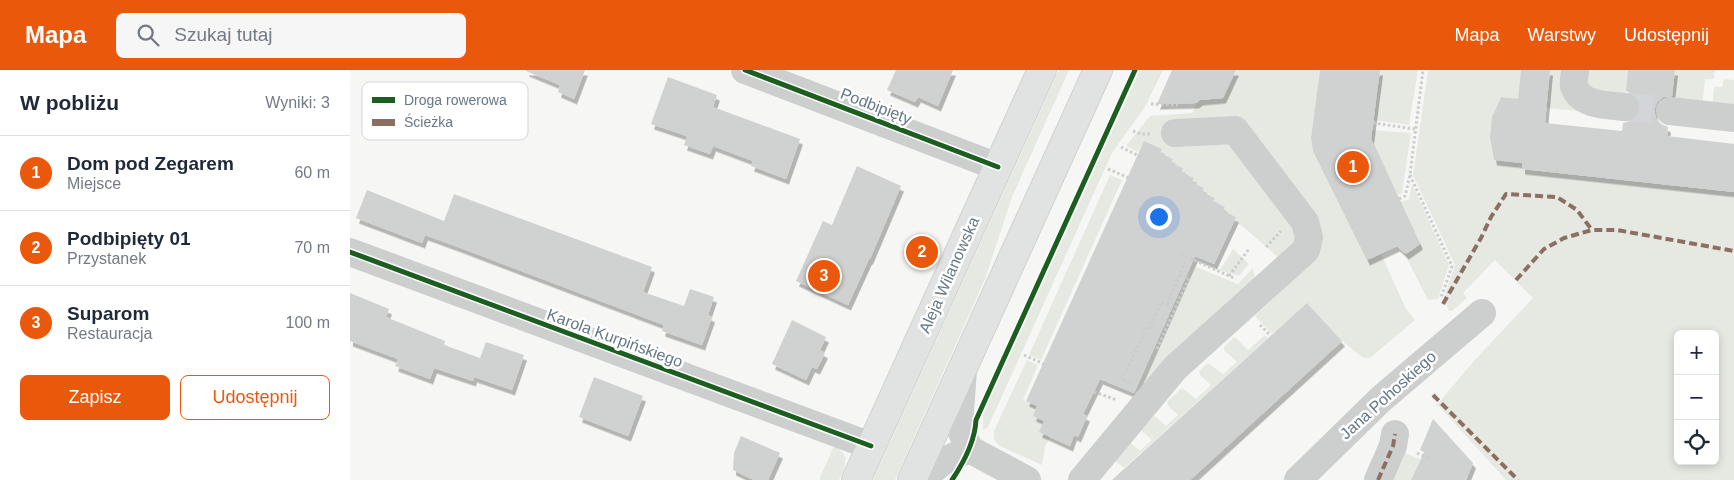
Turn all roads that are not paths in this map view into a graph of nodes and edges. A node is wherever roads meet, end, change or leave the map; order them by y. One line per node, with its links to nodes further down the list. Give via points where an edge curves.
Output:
1 (745, 70): 9 (street, Podbipięty)
2 (1042, 70): 9 (main road, Aleja Wilanowska)
3 (1098, 70): 12 (main road)
4 (1575, 70): 5 (street, via 1574,86 1583,98 1594,103)
5 (1624, 107)
6 (1670, 111): 7 (street)
7 (1734, 118)
8 (1175, 133): 20 (street, via 1234,130 1305,222 1309,237 1306,250 1175,368)
9 (998, 167): 14 (main road, Aleja Wilanowska)
10 (350, 252): 14 (street, Karola Kurpińskiego)
11 (1482, 313): 21 (street, Jana Pohoskiego, via 1381,399)
12 (963, 368): 15 (street, via 959,425); 17 (main road)
13 (1395, 434): 22 (street)
14 (871, 446): 16 (main road, Aleja Wilanowska)
15 (969, 450): 18 (street, via 942,462); 19 (street)
16 (856, 480)
17 (912, 480)
18 (921, 480)
19 (1028, 480)
20 (1082, 480)
21 (1298, 480)
22 (1378, 480)

